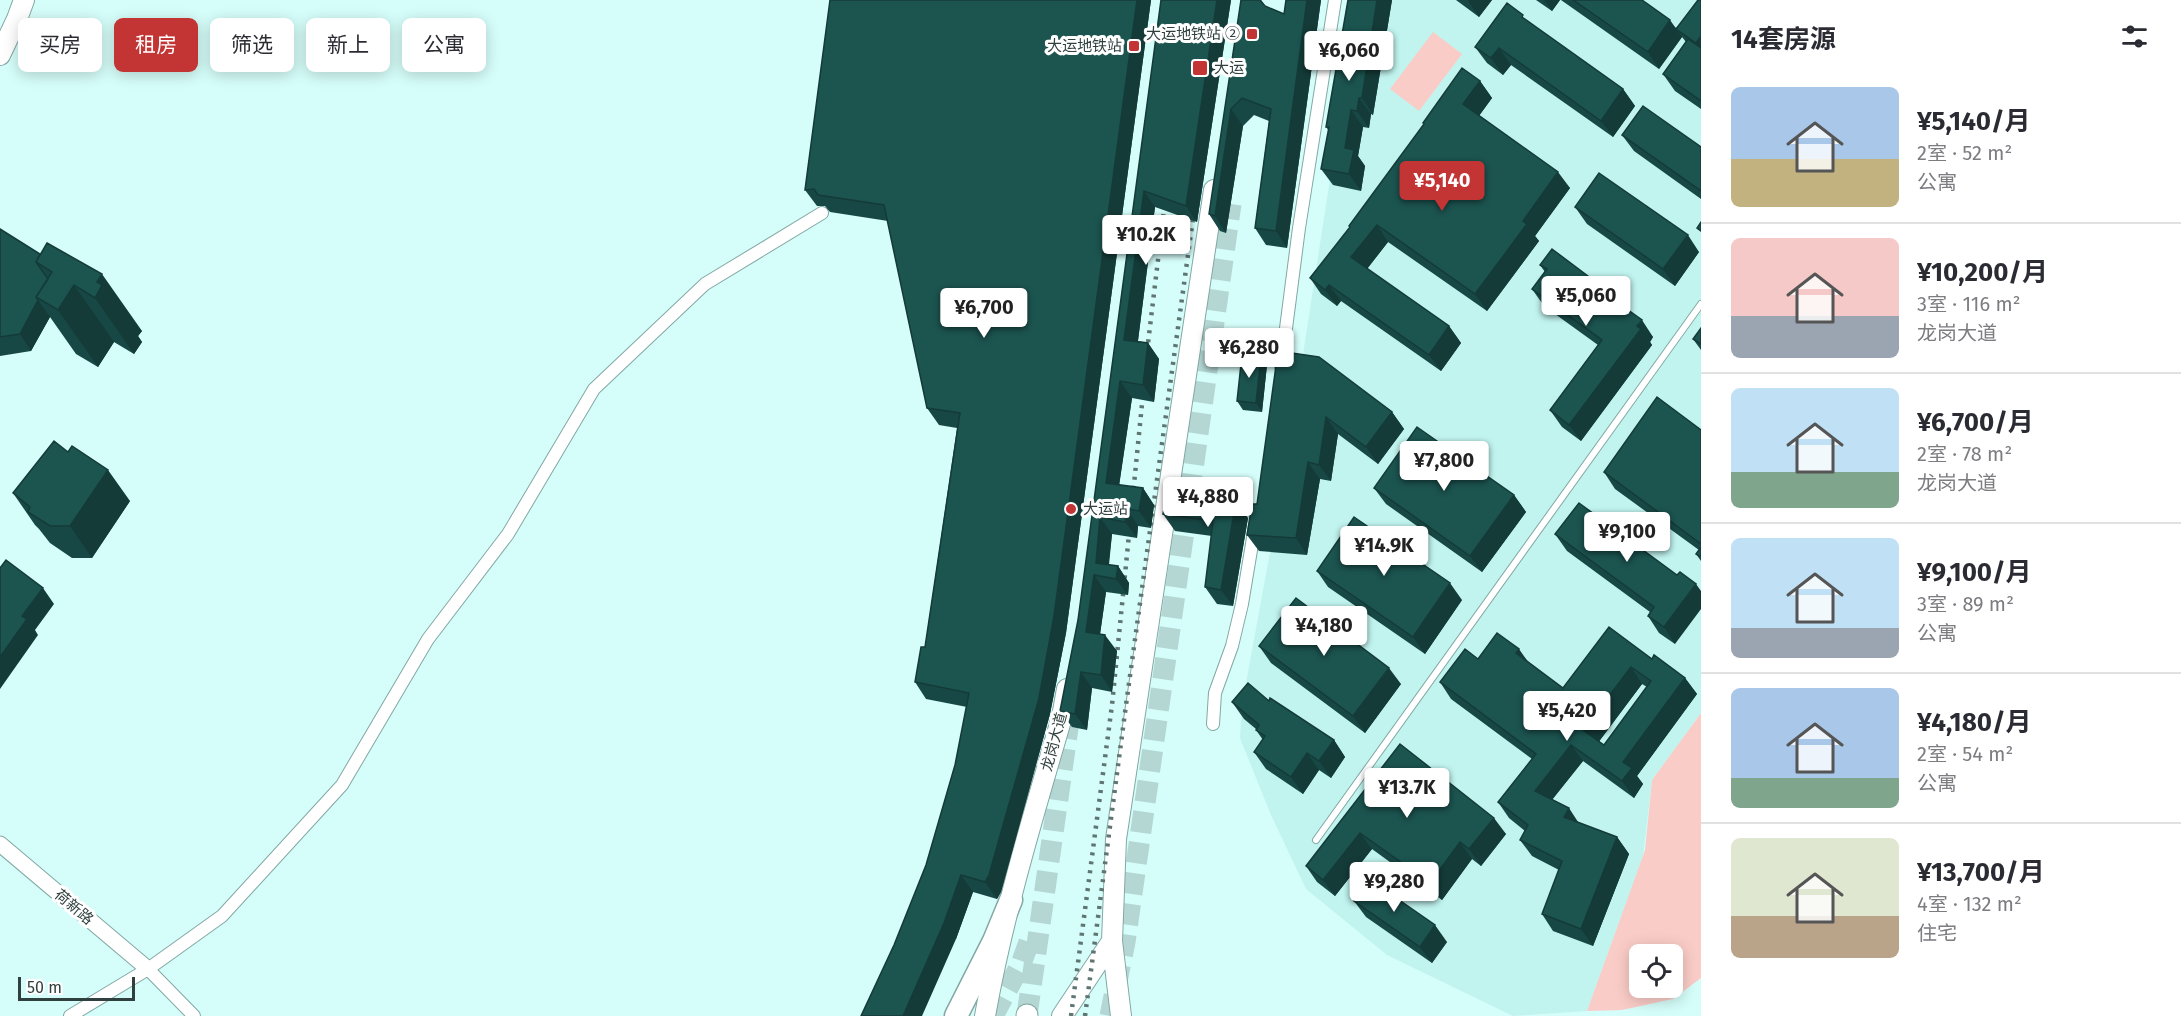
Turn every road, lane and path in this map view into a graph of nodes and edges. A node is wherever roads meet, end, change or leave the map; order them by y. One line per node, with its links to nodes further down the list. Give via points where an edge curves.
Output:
1 (24, 0): 3 (main road)
2 (1335, 0): 7 (street, via 1300,216)
3 (0, 55)
4 (1216, 176): 14 (main road, via 1116,839)
5 (822, 213): 15 (street, via 705,284 594,389 508,534 428,639 342,785 222,916)
6 (1701, 304): 11 (lane)
7 (1280, 375)
8 (1257, 513): 10 (street, via 1242,604 1215,693)
9 (1071, 670): 13 (main road, 龙岗大道, via 1062,717)
10 (1213, 724)
11 (1316, 840)
12 (0, 844): 15 (street, 荷新路)
13 (1011, 900): 18 (highway); 19 (main road, 龙岗大道)
14 (1112, 941): 20 (main road); 21 (main road)
15 (148, 969): 16 (street); 17 (street)
16 (70, 1016)
17 (194, 1016)
18 (956, 1016)
19 (985, 1016)
20 (1062, 1016)
21 (1122, 1016)

